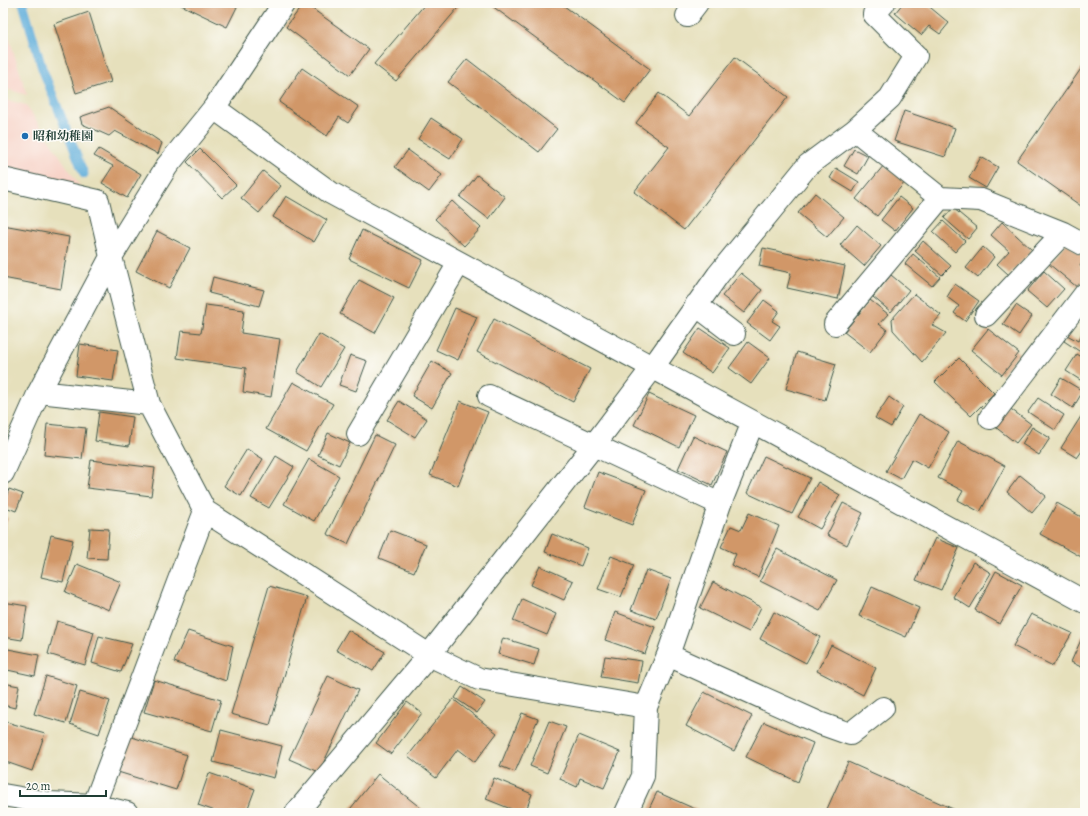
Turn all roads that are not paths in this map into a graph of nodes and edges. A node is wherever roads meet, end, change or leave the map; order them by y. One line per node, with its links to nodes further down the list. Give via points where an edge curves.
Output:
1 (284, 3): 3 (street)
2 (884, 3): 4 (street, via 874,14 916,56 890,98)
3 (214, 108): 9 (street, via 167,166); 10 (street, via 331,193)
4 (855, 130): 6 (street); 12 (street, via 808,165 718,275)
5 (3, 179): 9 (street, via 98,201)
6 (940, 198): 7 (street, via 981,200); 14 (street)
7 (1063, 234): 8 (street); 13 (street)
8 (1085, 245)
9 (111, 257): 17 (street); 19 (street)
10 (460, 263): 16 (street); 22 (street)
11 (1085, 294): 20 (street)
12 (696, 306): 15 (street); 16 (street)
13 (986, 315)
14 (835, 324)
15 (734, 334)
16 (653, 367): 21 (street); 23 (street)
17 (39, 392): 19 (street); 24 (street)
18 (489, 396): 23 (street)
19 (149, 404): 26 (street)
20 (990, 418)
21 (753, 422): 25 (street); 27 (street)
22 (358, 434)
23 (594, 445): 25 (street); 28 (street)
24 (3, 473)
25 (720, 504): 29 (street)
26 (205, 511): 28 (street); 33 (street)
27 (1085, 602)
28 (429, 655): 30 (street, via 479,678); 35 (street)
29 (668, 655): 30 (street); 31 (street, via 819,723 850,734)
30 (646, 708): 36 (street, via 643,776)
31 (882, 708)
32 (3, 795): 33 (street, via 49,803)
33 (94, 805): 34 (street)
34 (127, 813)
35 (296, 813)
36 (626, 813)

